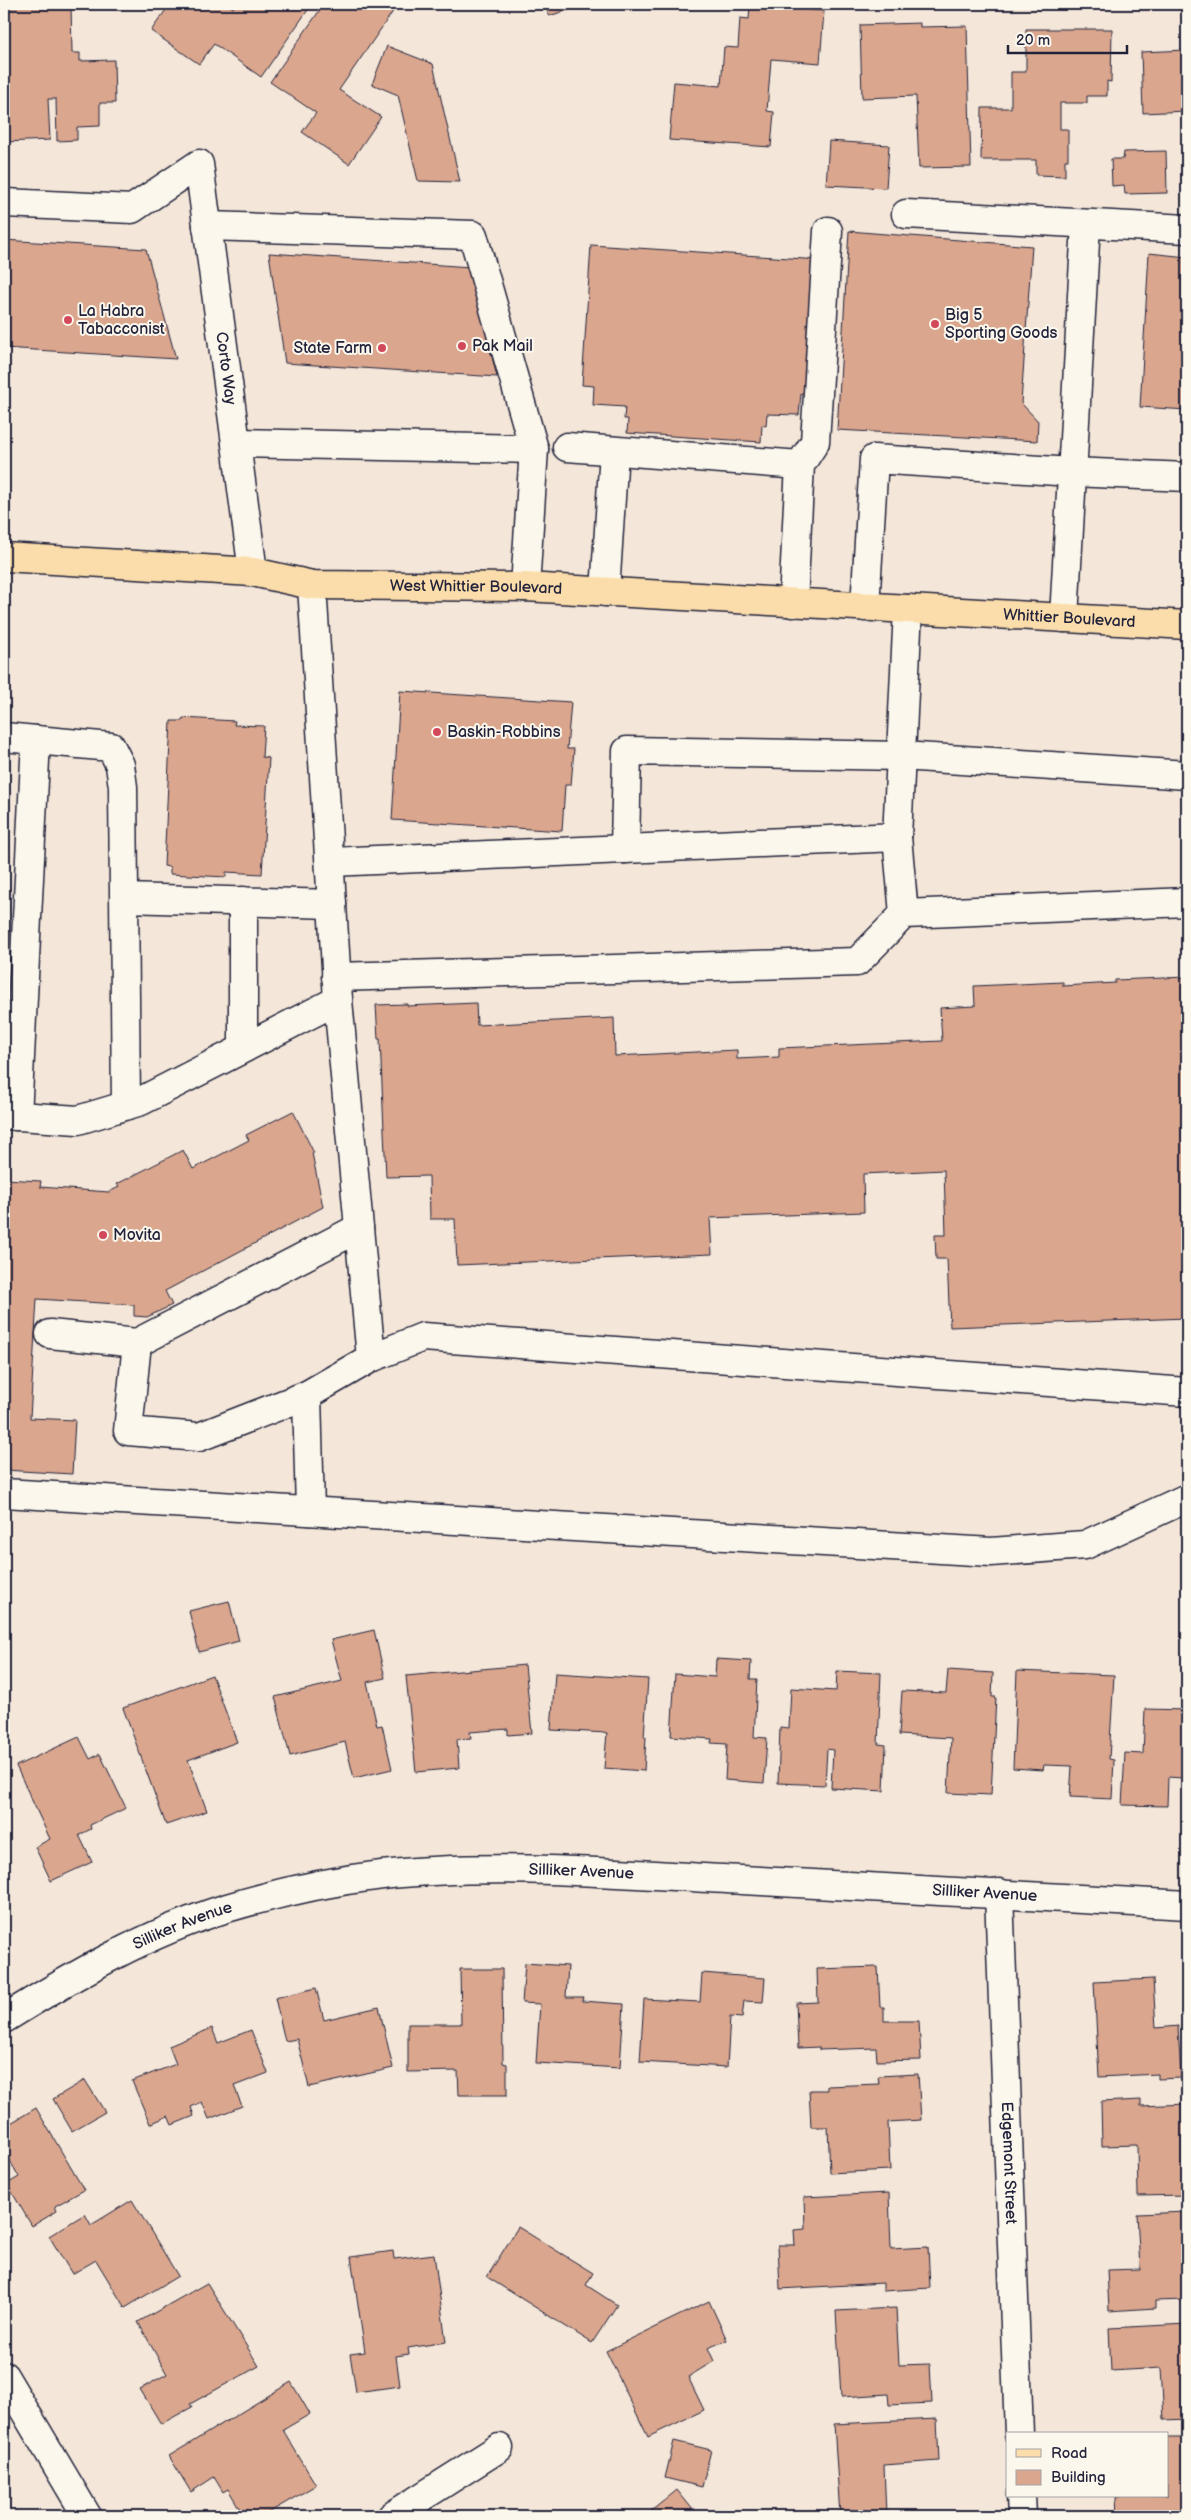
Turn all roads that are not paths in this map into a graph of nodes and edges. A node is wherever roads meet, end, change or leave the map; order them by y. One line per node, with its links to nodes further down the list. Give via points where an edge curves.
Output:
1 (6, 203): 4 (street, Corto Way, via 132,210 199,164)
2 (906, 214): 3 (street)
3 (1086, 224): 5 (street); 12 (street)
4 (207, 226): 7 (street, Corto Way); 9 (street, via 473,235)
5 (1187, 229)
6 (828, 231): 11 (street, via 815,442)
7 (236, 443): 9 (street); 15 (street, Corto Way)
8 (567, 447): 10 (street)
9 (534, 449): 17 (street)
10 (614, 451): 11 (street); 18 (street)
11 (800, 465): 19 (street)
12 (1072, 472): 13 (street); 20 (street, via 874,459); 23 (street)
13 (1187, 477)
14 (4, 557): 15 (main road, West Whittier Boulevard)
15 (253, 572): 16 (main road, West Whittier Boulevard)
16 (312, 585): 17 (main road, West Whittier Boulevard); 31 (street)
17 (525, 588): 18 (main road, West Whittier Boulevard)
18 (605, 592): 19 (main road, West Whittier Boulevard)
19 (793, 603): 20 (main road, West Whittier Boulevard)
20 (865, 607): 21 (main road, West Whittier Boulevard)
21 (908, 609): 22 (main road, West Whittier Boulevard); 27 (street)
22 (949, 612): 23 (main road, Whittier Boulevard)
23 (1064, 618): 24 (main road, Whittier Boulevard)
24 (1187, 625)
25 (4, 737): 26 (street)
26 (36, 740): 32 (street, via 111,747 120,765 124,787); 40 (street)
27 (902, 756): 28 (street); 29 (street); 30 (street, via 627,751)
28 (1187, 776)
29 (897, 836): 30 (street); 36 (street)
30 (625, 849): 31 (street)
31 (331, 862): 35 (street)
32 (125, 898): 33 (street); 39 (street)
33 (243, 901): 35 (street); 38 (street)
34 (1187, 902): 36 (street)
35 (332, 904): 37 (street)
36 (904, 914): 37 (street, via 857,962)
37 (337, 988): 38 (street); 41 (street)
38 (244, 1048): 39 (street)
39 (126, 1105): 40 (street, via 78,1120)
40 (10, 1116)
41 (359, 1228): 43 (street); 44 (street)
42 (50, 1334): 43 (street)
43 (137, 1343): 46 (street, via 128,1431 199,1437)
44 (371, 1358): 45 (street, via 423,1337); 46 (street)
45 (1187, 1392)
46 (307, 1395): 49 (street)
47 (4, 1493): 49 (street)
48 (1187, 1498): 49 (street, via 1085,1545 991,1552)
49 (310, 1511)
50 (999, 1893): 51 (street, Silliker Avenue); 52 (street, Silliker Avenue, via 572,1871 466,1870 382,1875 264,1899 168,1929 58,1985); 54 (street, Edgemont Street)
51 (1187, 1905)
52 (4, 2019)
53 (4, 2376): 57 (street)
54 (1018, 2432)
55 (499, 2448): 58 (street)
56 (1021, 2498): 59 (street)
57 (87, 2516)
58 (392, 2516)
59 (1022, 2516)

